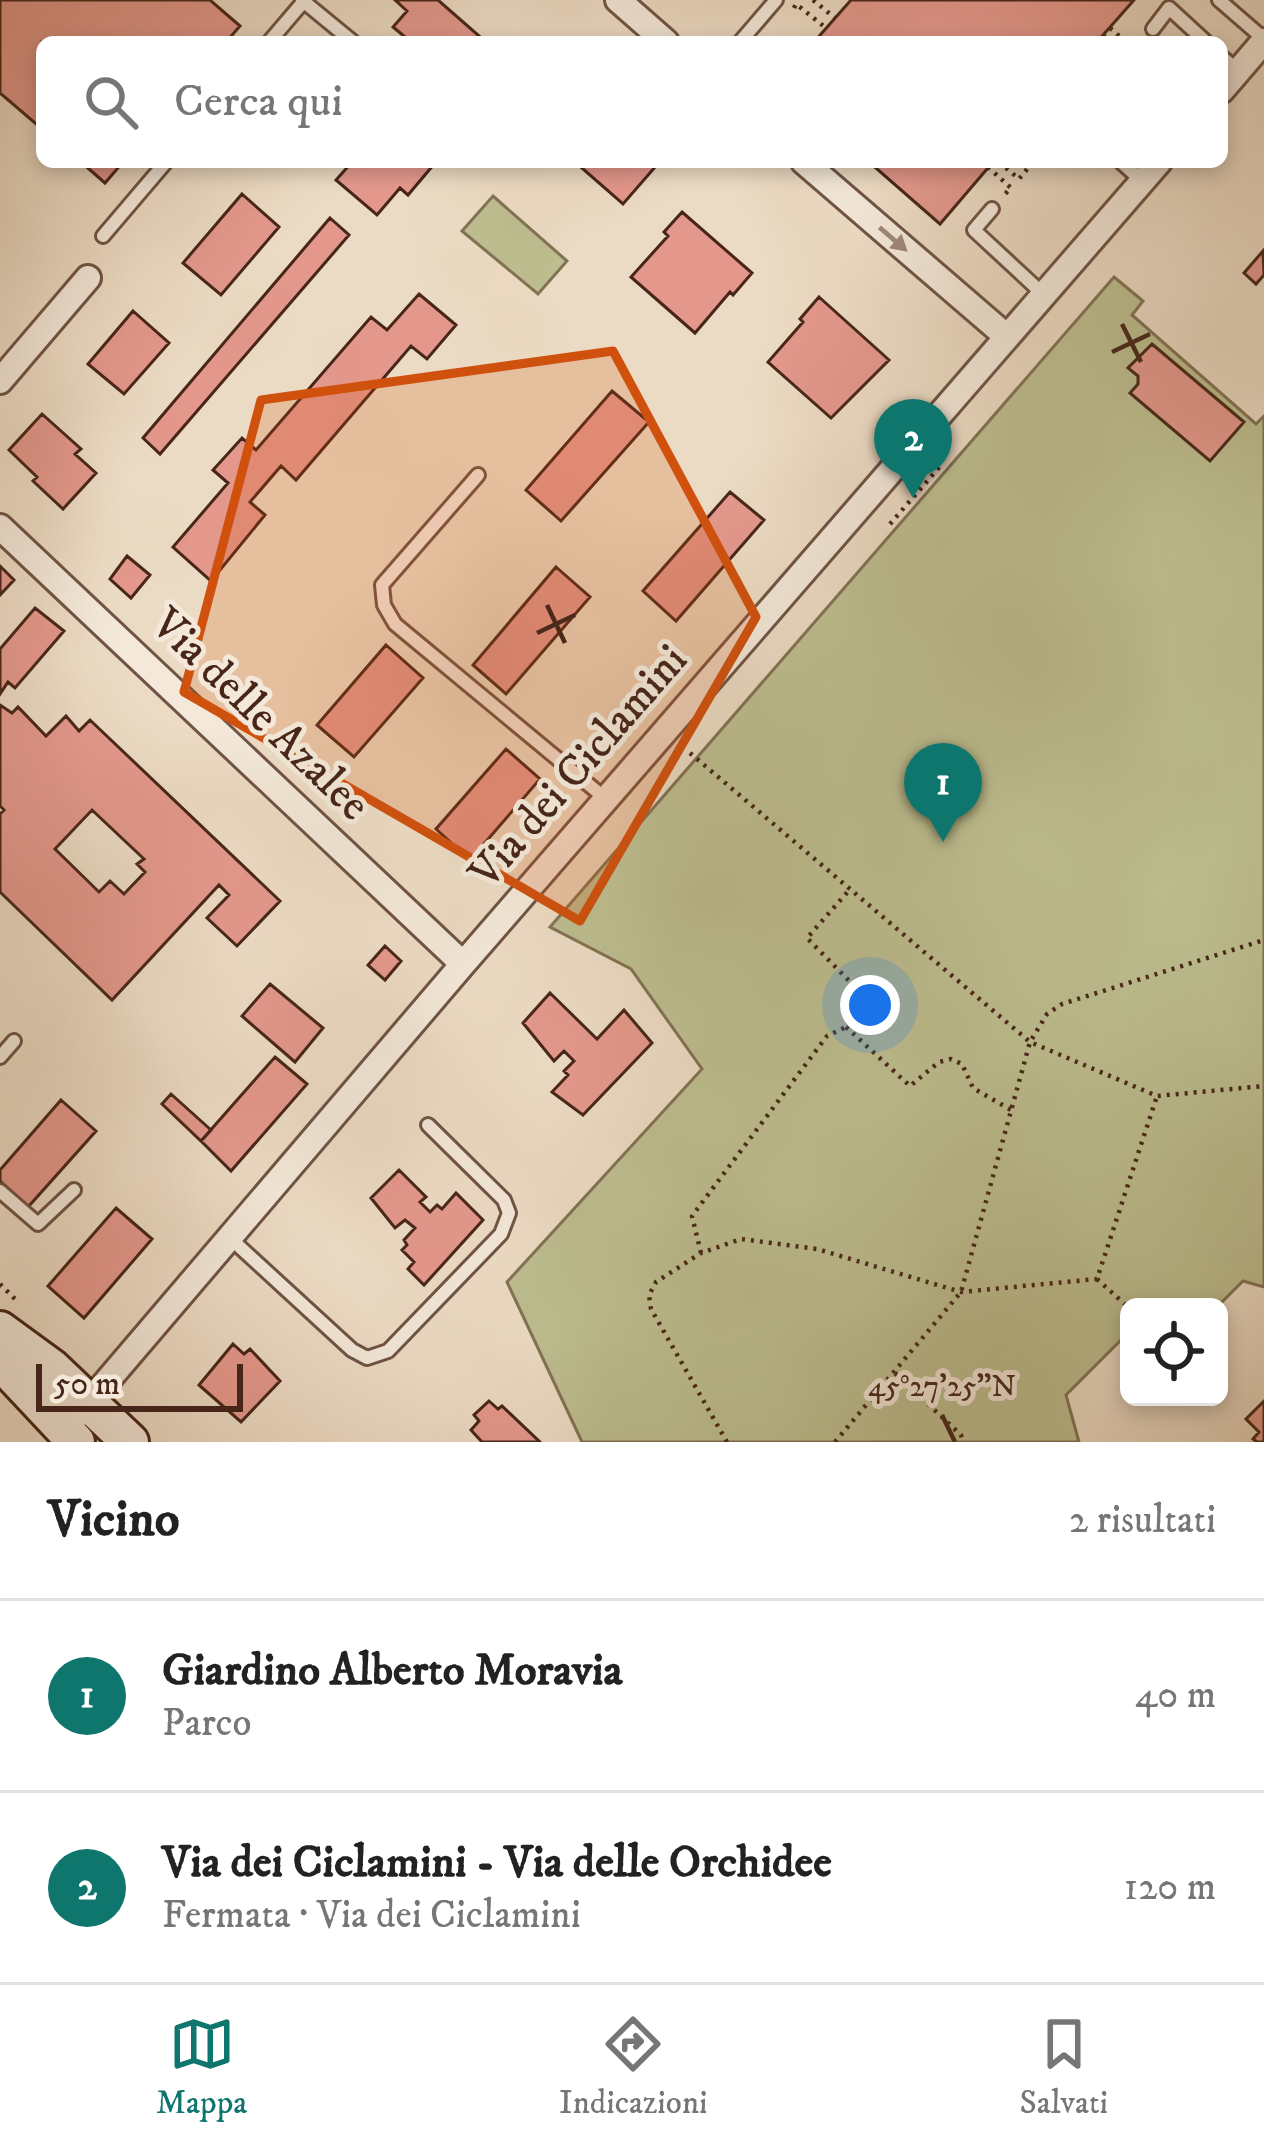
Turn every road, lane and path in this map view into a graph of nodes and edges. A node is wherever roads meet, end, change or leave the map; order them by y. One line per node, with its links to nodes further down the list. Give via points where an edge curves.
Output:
1 (617, 0): 13 (street)
2 (776, 0): 14 (lane)
3 (813, 0): 7 (path)
4 (1219, 0): 17 (lane)
5 (303, 1): 11 (lane); 12 (lane)
6 (787, 15): 8 (path, via 796,4)
7 (835, 19)
8 (826, 28)
9 (1110, 28): 15 (path)
10 (1153, 29): 16 (lane, via 1169,8)
11 (274, 36)
12 (346, 36)
13 (659, 36)
14 (745, 36)
15 (1119, 36)
16 (1199, 36)
17 (1264, 40): 18 (street)
18 (1228, 72)
19 (161, 168): 24 (lane)
20 (811, 168): 27 (street, one-way to 27)
21 (989, 168): 23 (path, via 1011,188)
22 (1151, 172): 26 (street, Via dei Ciclamini)
23 (992, 209): 26 (lane, via 974,230)
24 (103, 236)
25 (88, 278): 28 (street)
26 (1043, 294): 27 (street, Via dei Ciclamini)
27 (1006, 336): 34 (street, Via dei Ciclamini)
28 (0, 381)
29 (942, 464): 31 (path)
30 (478, 475): 34 (lane, via 382,585 384,605 395,624)
31 (890, 524)
32 (0, 526): 37 (street, Via delle Azalee)
33 (690, 753): 35 (path)
34 (607, 800): 37 (street, Via dei Ciclamini)
35 (851, 888): 38 (path, via 807,938 863,996); 40 (path)
36 (1264, 940): 40 (path, via 1062,1004)
37 (463, 964): 48 (street, Via dei Ciclamini)
38 (846, 1027): 44 (path, via 910,1086 951,1059 973,1088); 49 (path, via 827,1036 692,1216)
39 (14, 1041): 41 (lane)
40 (1030, 1042): 43 (path); 44 (path)
41 (0, 1057)
42 (1264, 1087): 43 (path)
43 (1157, 1096): 50 (path)
44 (1011, 1110): 51 (path)
45 (428, 1126): 48 (lane, via 509,1213 502,1234 388,1351 368,1358 352,1350)
46 (74, 1190): 47 (lane, via 38,1224)
47 (0, 1191)
48 (230, 1238): 56 (street, Via dei Ciclamini)
49 (701, 1253): 51 (path, via 741,1239 817,1250); 58 (path, via 656,1282 651,1309)
50 (1097, 1280): 51 (path); 52 (path)
51 (961, 1292): 55 (path)
52 (1120, 1300)
53 (0, 1330): 56 (main road, via 52,1369)
54 (0, 1361): 56 (main road)
55 (895, 1373): 59 (path); 60 (path)
56 (71, 1429): 57 (main road)
57 (130, 1442)
58 (727, 1442)
59 (835, 1442)
60 (963, 1442)

